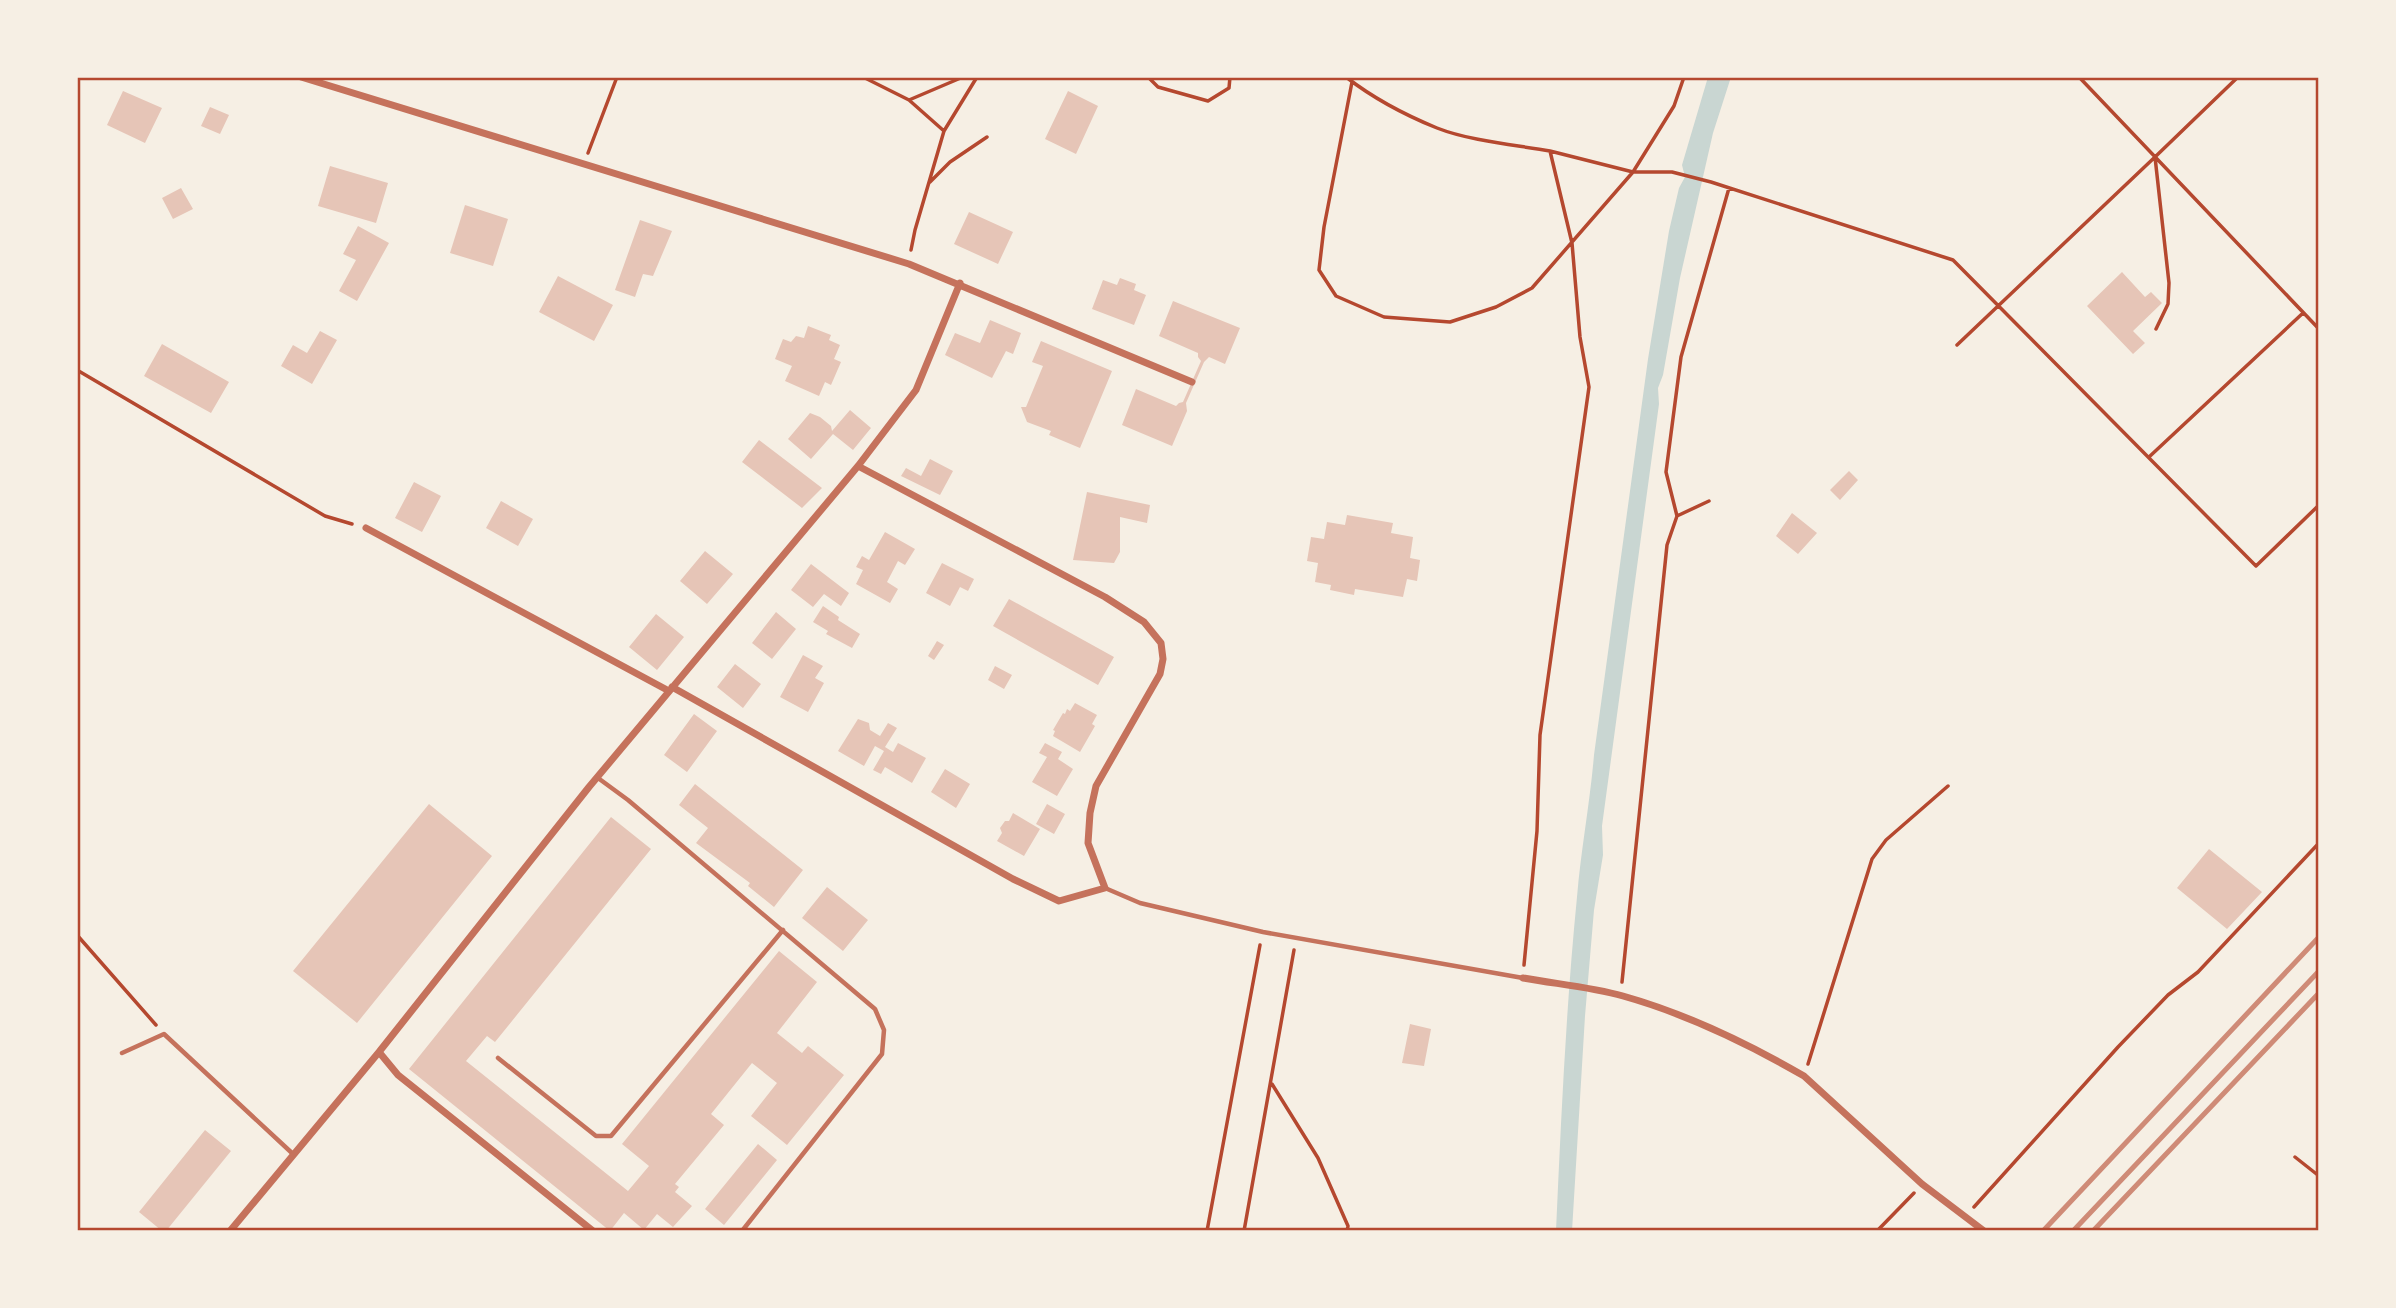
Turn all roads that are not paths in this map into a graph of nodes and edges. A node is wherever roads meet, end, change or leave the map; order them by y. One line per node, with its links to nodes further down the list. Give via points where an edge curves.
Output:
1 (301, 77): 2 (street)
2 (960, 283): 3 (street); 4 (street, via 916,390)
3 (1192, 382)
4 (858, 466): 6 (street); 8 (street, via 1105,597 1144,622 1161,643 1160,674 1096,786 1088,843)
5 (366, 528): 6 (street)
6 (670, 689): 7 (street); 8 (street, via 1059,901)
7 (598, 778): 9 (lane); 11 (street)
8 (1105, 888): 10 (lane, via 1140,903 1263,932)
9 (783, 930): 13 (lane, via 611,1136 596,1136); 17 (lane, via 875,1009 884,1030 882,1054)
10 (1523, 978): 18 (street, via 1620,995 1695,1020 1804,1076 1922,1184)
11 (379, 1052): 14 (street); 16 (street, via 398,1074)
12 (122, 1053): 14 (lane, via 164,1034)
13 (498, 1058)
14 (294, 1155): 15 (street)
15 (230, 1231)
16 (593, 1231)
17 (742, 1231)
18 (1984, 1231)

